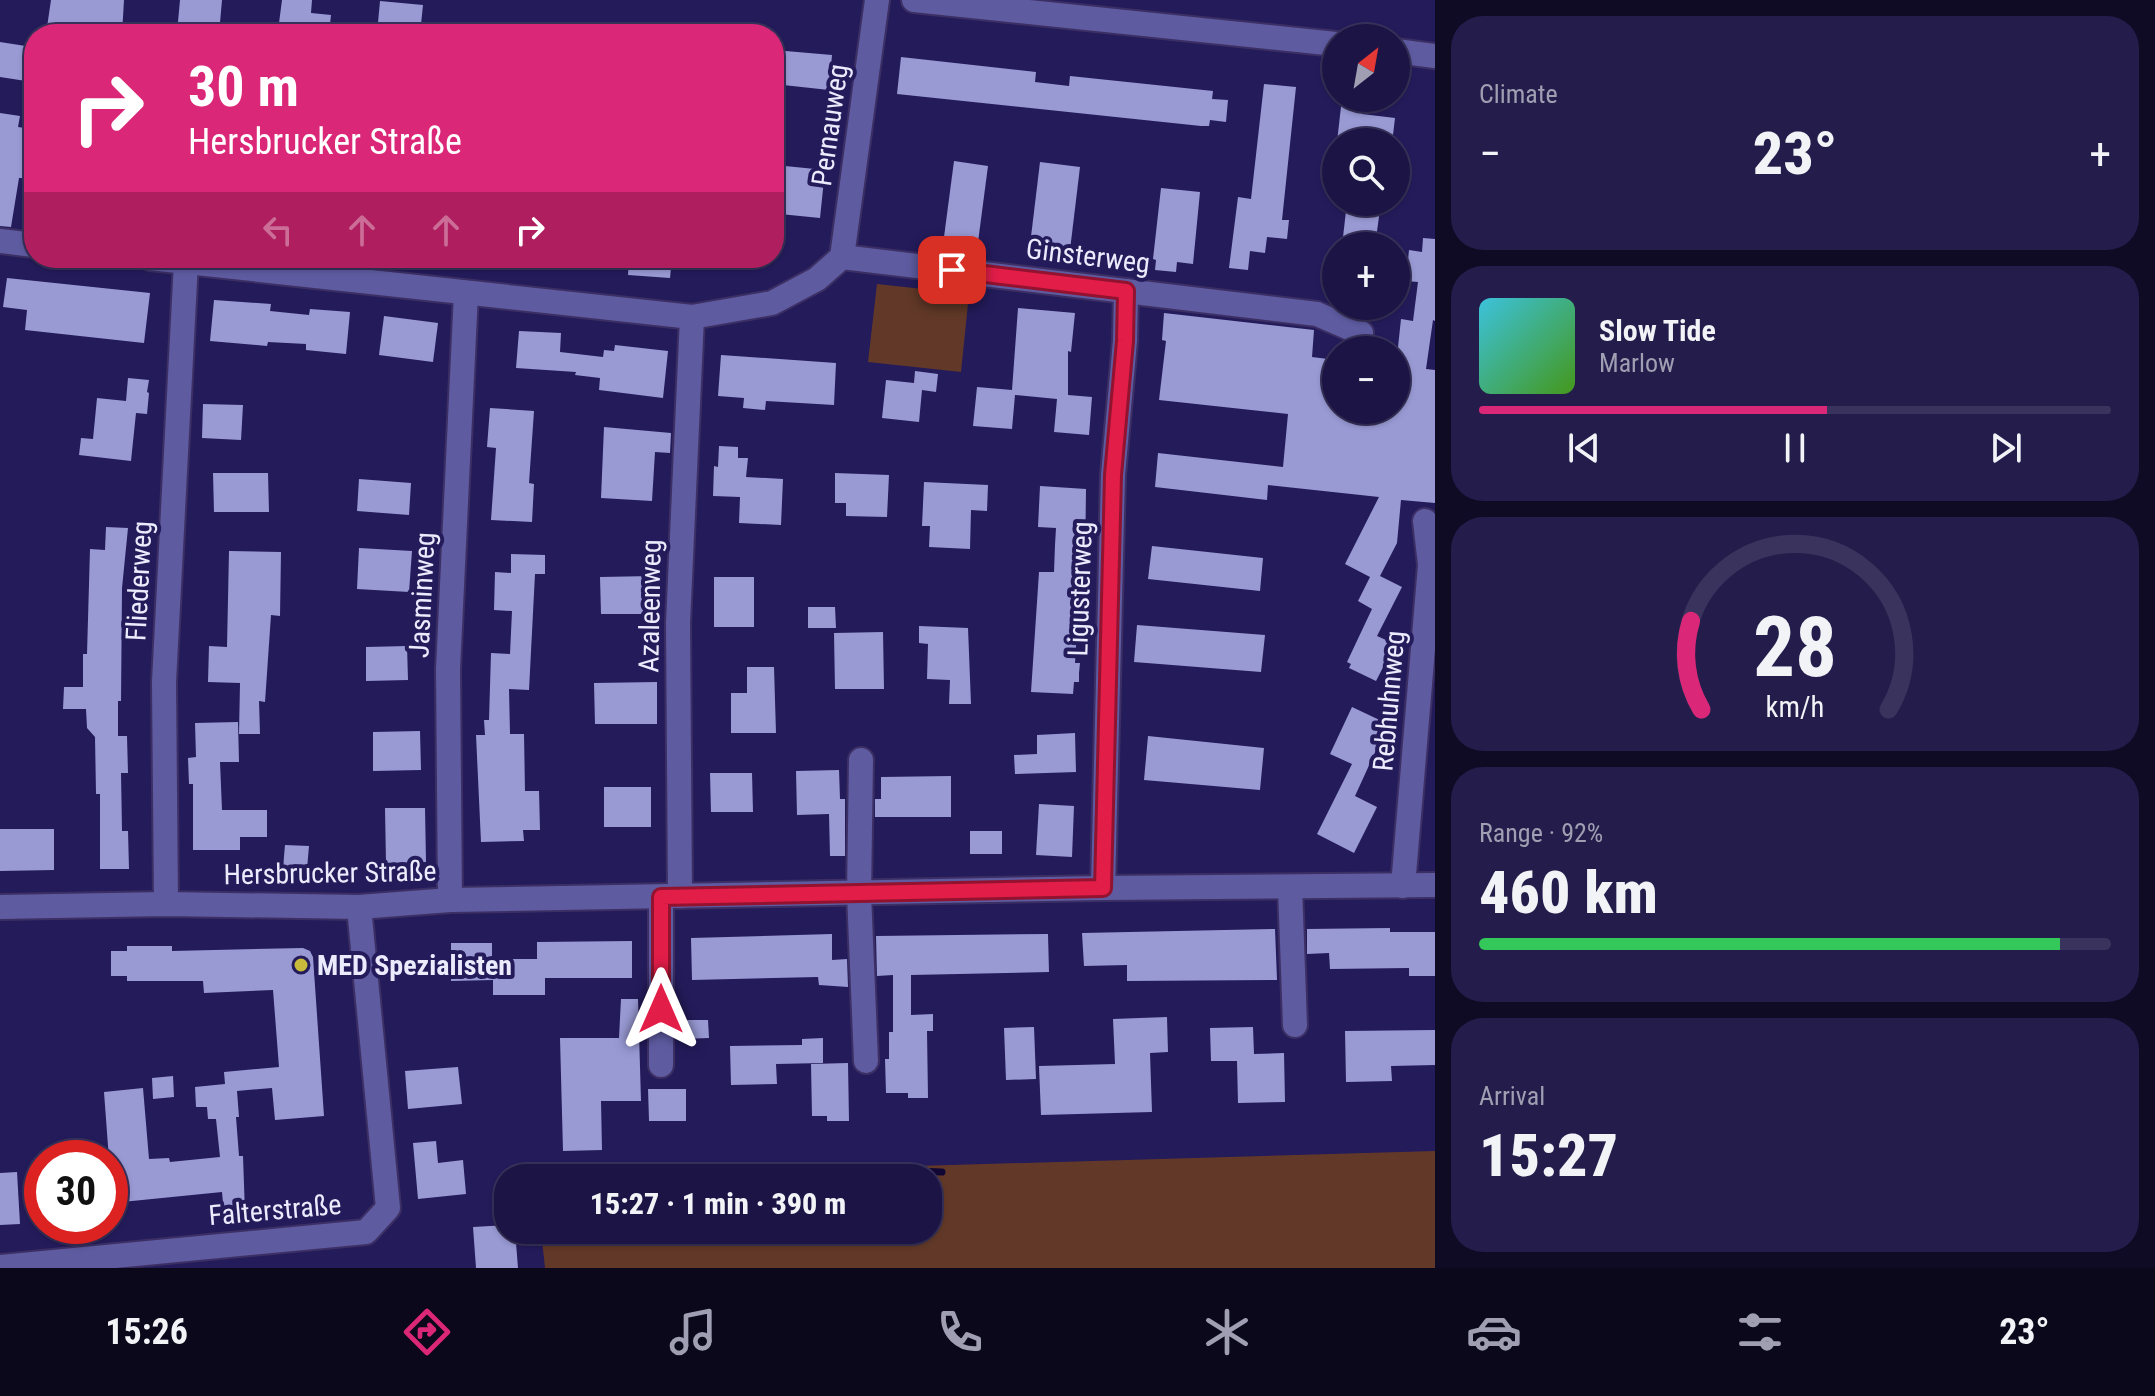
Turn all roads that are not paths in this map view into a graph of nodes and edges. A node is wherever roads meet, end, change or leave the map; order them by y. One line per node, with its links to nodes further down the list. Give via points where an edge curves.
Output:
1 (877, 0): 8 (street, Pernauweg)
2 (914, 0): 3 (street)
3 (1322, 43)
4 (1410, 53): 5 (street)
5 (1435, 56)
6 (0, 241): 7 (street)
7 (24, 244)
8 (842, 257): 11 (street, Ginsterweg); 13 (street, via 817,279 772,303)
9 (186, 268): 24 (street, Fliederweg, via 164,682)
10 (240, 268): 12 (street)
11 (1126, 291): 14 (street, Ginsterweg, via 1317,314); 20 (street, Ligusterweg, via 1113,475)
12 (466, 293): 13 (street); 23 (street, Jasminweg, via 448,669)
13 (692, 317): 22 (street, Azaleenweg)
14 (1361, 333)
15 (1425, 521): 18 (street, Rebhuhnweg, via 1430,565)
16 (861, 760): 21 (street)
17 (1435, 885): 18 (street, Hersbrucker Straße)
18 (1403, 886): 19 (street, Hersbrucker Straße)
19 (1290, 887): 20 (street, Hersbrucker Straße); 27 (street)
20 (1103, 888): 21 (street, Hersbrucker Straße)
21 (859, 894): 22 (street, Hersbrucker Straße); 28 (street)
22 (671, 896): 23 (street, Hersbrucker Straße); 29 (street)
23 (450, 900): 26 (street, Hersbrucker Straße)
24 (166, 904): 25 (street, Hersbrucker Straße); 26 (street, Hersbrucker Straße)
25 (0, 907)
26 (359, 907): 30 (street, Falterstraße, via 388,1208 366,1232)
27 (1295, 1025)
28 (866, 1061)
29 (661, 1065)
30 (0, 1267)

